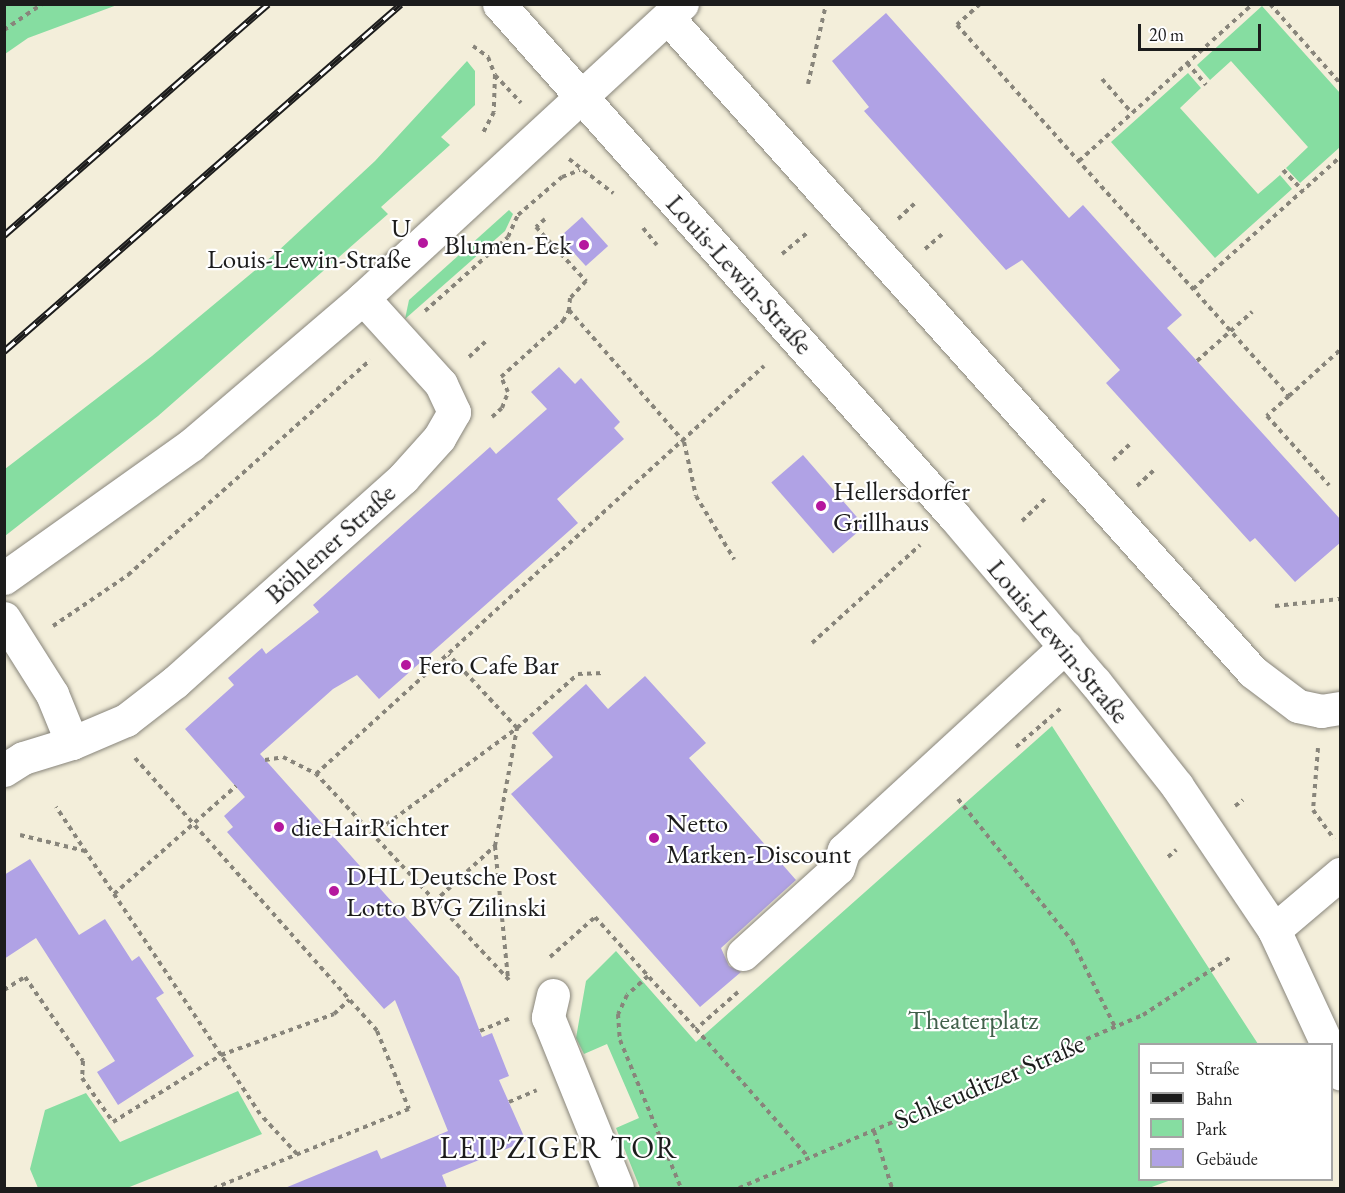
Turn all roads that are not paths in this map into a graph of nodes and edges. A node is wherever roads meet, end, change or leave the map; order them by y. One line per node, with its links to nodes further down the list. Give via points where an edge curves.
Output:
1 (503, 9): 3 (street, Louis-Lewin-Straße)
2 (675, 11): 3 (street); 8 (street, via 1253,672 1298,706)
3 (583, 99): 4 (street); 7 (street, Louis-Lewin-Straße)
4 (363, 298): 5 (street, via 192,445); 9 (street, Böhlener Straße, via 441,384 454,412 439,438 403,478 175,682 126,720)
5 (4, 579)
6 (4, 618): 9 (street, via 52,694)
7 (1066, 646): 12 (street, Louis-Lewin-Straße, via 1177,786); 13 (street, via 844,850 838,868)
8 (1331, 710)
9 (72, 743): 10 (street, Böhlener Straße, via 24,758)
10 (4, 770)
11 (1341, 874): 12 (street)
12 (1274, 930): 15 (street, Louis-Lewin-Straße)
13 (743, 954)
14 (553, 995): 18 (street, via 548,1017)
15 (1327, 1043)
16 (1333, 1056): 17 (street)
17 (1341, 1073)
18 (617, 1188)

